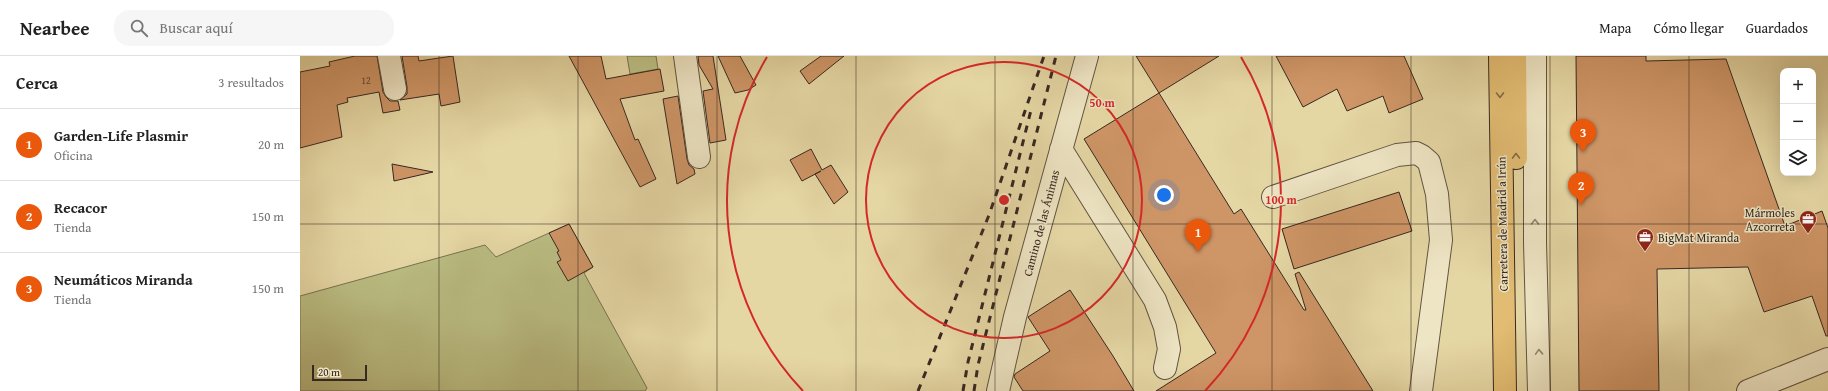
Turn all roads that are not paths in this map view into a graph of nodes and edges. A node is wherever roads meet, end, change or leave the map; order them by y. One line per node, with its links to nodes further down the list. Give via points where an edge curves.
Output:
1 (389, 56): 7 (street)
2 (685, 56): 9 (street)
3 (1087, 56): 8 (street, Camino de las Ánimas)
4 (1500, 56): 11 (highway, Carretera de Madrid a Irún, one-way to 11)
5 (1515, 56): 18 (highway, Carretera de Madrid a Irún, one-way to 5)
6 (1535, 56): 19 (street, one-way to 6)
7 (395, 89)
8 (1061, 148): 13 (street, via 1155,300 1169,348); 14 (street, Camino de las Ánimas, via 1015,317)
9 (699, 157)
10 (1273, 197): 15 (street, via 1396,155 1416,153 1429,162 1436,194 1441,240)
11 (1502, 254): 16 (highway); 17 (highway, Carretera de Madrid a Irún)
12 (1828, 359): 20 (street)
13 (1165, 368)
14 (998, 391)
15 (1421, 391)
16 (1495, 391)
17 (1505, 391)
18 (1519, 391)
19 (1539, 391)
20 (1748, 391)

